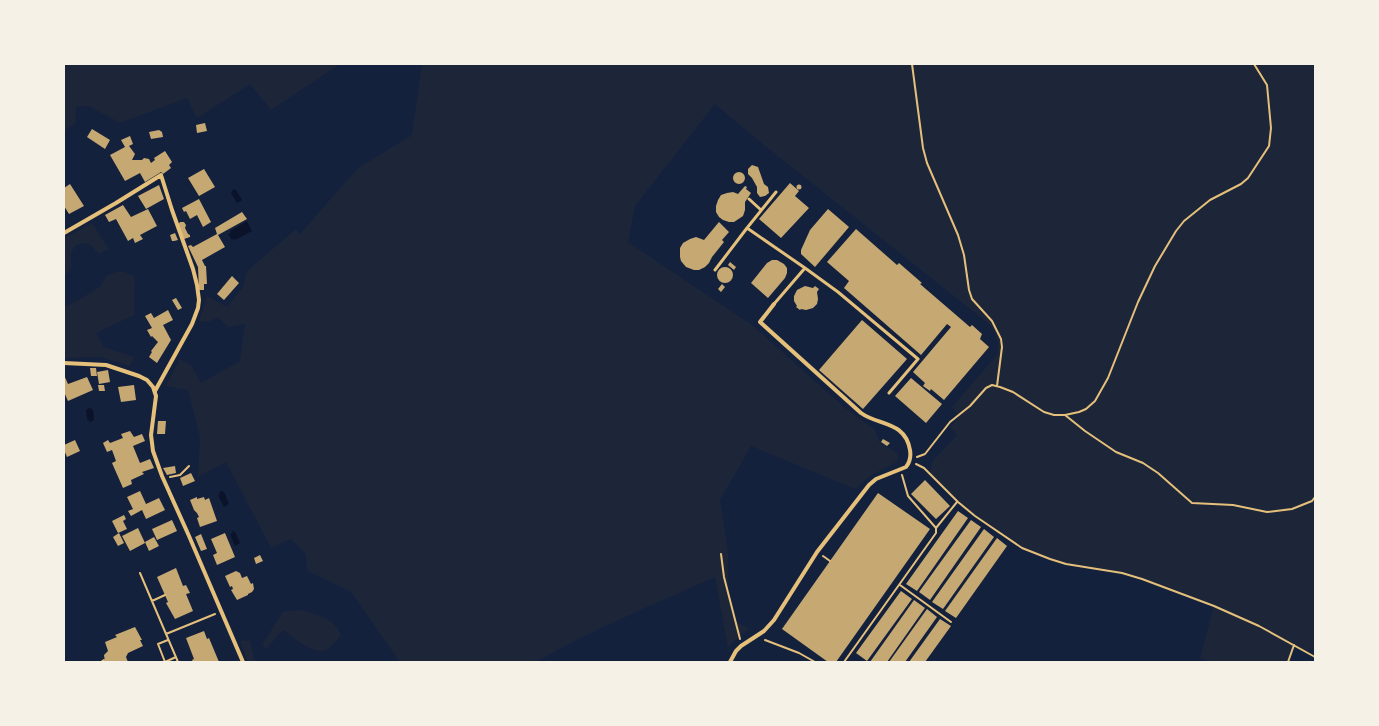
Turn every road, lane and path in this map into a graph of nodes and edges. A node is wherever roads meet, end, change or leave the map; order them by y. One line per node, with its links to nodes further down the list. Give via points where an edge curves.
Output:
1 (912, 64): 12 (path, via 927,163 958,236 972,299 992,320 1000,339 1002,347)
2 (1254, 64): 15 (path, via 1267,85 1271,128 1269,146 1248,178 1210,200 1184,220 1155,266 1104,387 1086,409)
3 (776, 192): 5 (lane)
4 (749, 199): 5 (lane)
5 (761, 210): 6 (lane)
6 (747, 228): 8 (lane); 9 (lane)
7 (64, 233): 13 (street, via 161,175 193,269 199,300 192,324)
8 (805, 268): 10 (lane); 14 (lane, via 838,292 918,359)
9 (715, 270)
10 (774, 304): 17 (street, via 760,322 861,413 898,429 908,444)
11 (64, 363): 13 (street, via 106,365 147,380)
12 (997, 386): 15 (path, via 1013,392 1044,412); 16 (path, via 986,388 970,406 950,422)
13 (155, 391): 20 (street, via 151,441)
14 (889, 393)
15 (1065, 415): 21 (path, via 1116,452 1143,463 1158,473 1192,503 1233,505 1267,512 1292,509 1312,501)
16 (925, 454)
17 (910, 460): 19 (street, via 908,466); 22 (path, via 924,468)
18 (189, 466): 20 (path, via 180,474)
19 (901, 470): 23 (path, via 908,496); 32 (street, via 876,479 865,489 817,552 774,620)
20 (163, 480): 29 (street)
21 (1315, 497)
22 (958, 502): 23 (path); 34 (path, via 1012,542 1037,554 1066,564 1100,568 1142,579 1214,606)
23 (936, 528): 26 (path, via 936,533)
24 (721, 554): 35 (path)
25 (140, 573): 28 (path)
26 (900, 585): 30 (path); 45 (path)
27 (165, 595): 28 (path)
28 (152, 601): 31 (path)
29 (222, 612): 31 (path); 42 (street)
30 (951, 622)
31 (166, 634): 33 (path)
32 (756, 637): 35 (street); 44 (path)
33 (168, 640): 36 (path); 40 (path, via 158,644)
34 (1294, 645): 37 (path); 46 (path)
35 (741, 646): 43 (street)
36 (176, 657): 40 (path); 41 (path)
37 (1315, 658)
38 (104, 660): 39 (path)
39 (101, 662)
40 (165, 662)
41 (178, 662)
42 (243, 662)
43 (730, 662)
44 (815, 662)
45 (844, 662)
46 (1288, 662)

